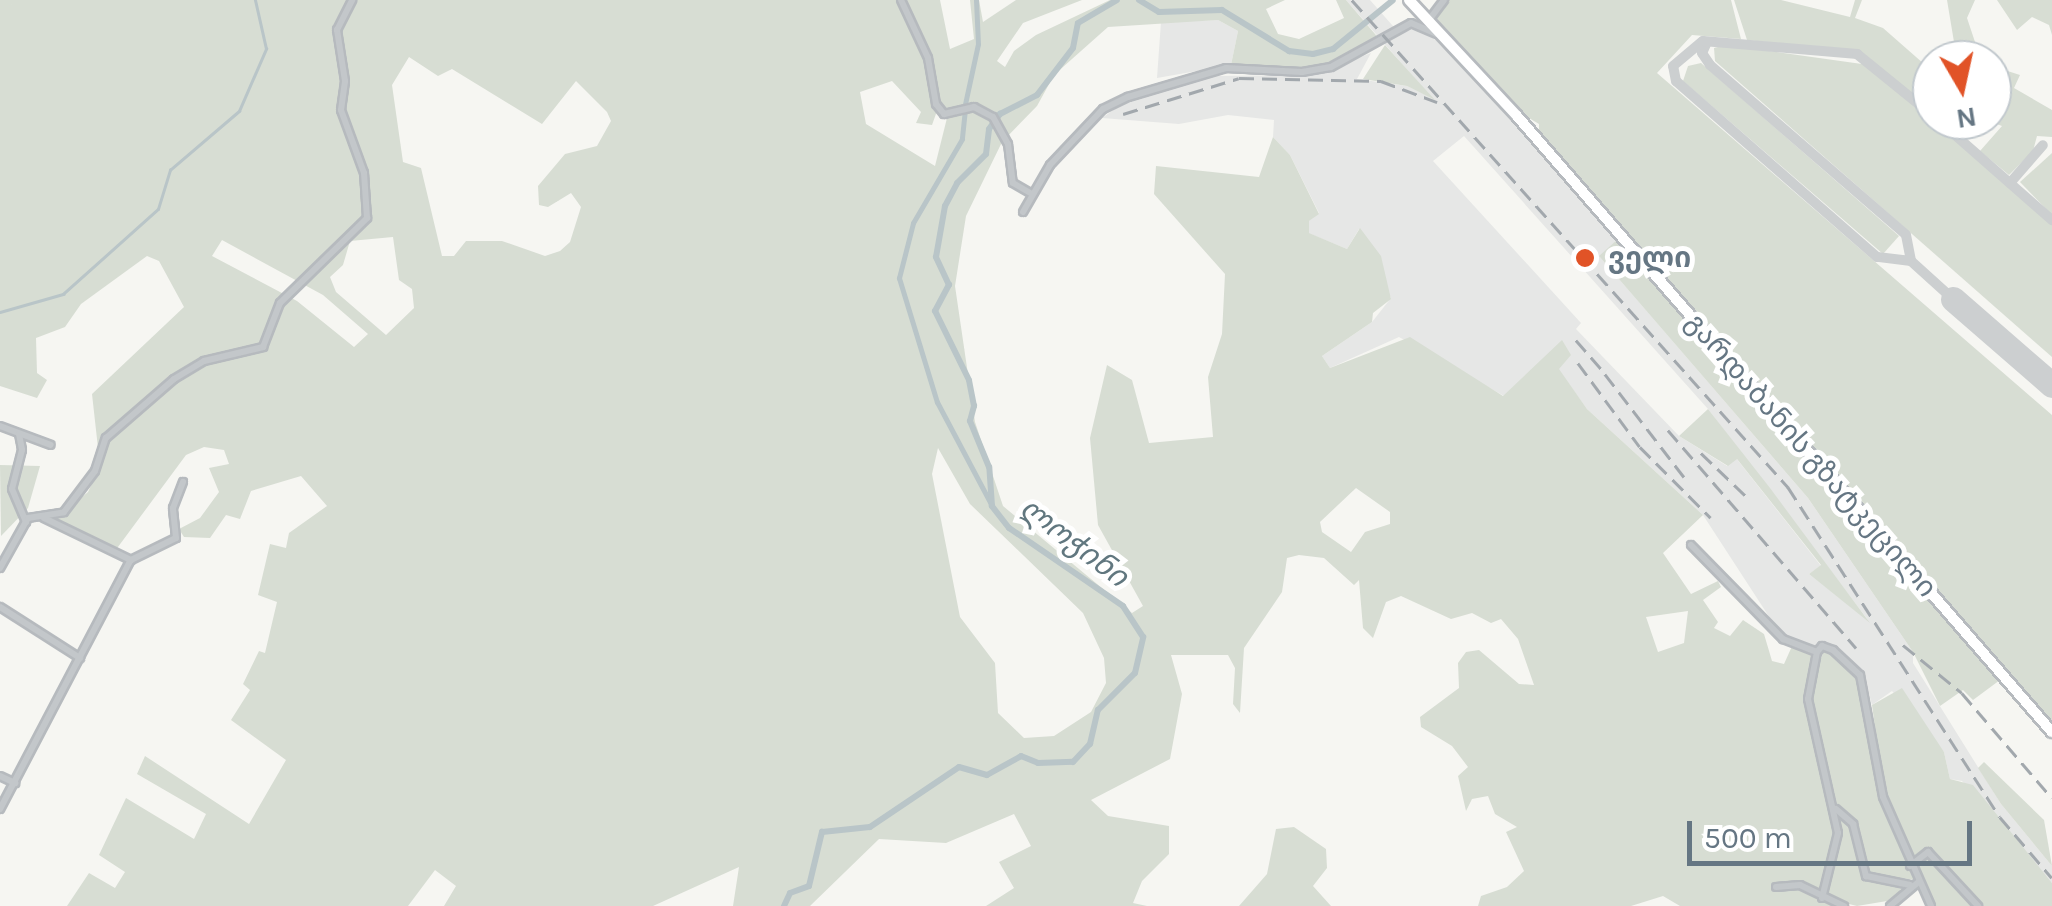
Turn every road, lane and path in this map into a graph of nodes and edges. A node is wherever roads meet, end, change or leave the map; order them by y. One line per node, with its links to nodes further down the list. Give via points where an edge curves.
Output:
1 (352, 0): 13 (street, via 337,30 345,81 341,110 364,173 366,218 280,303 263,347 186,370 106,438 96,470 64,512)
2 (901, 0): 7 (street, via 928,58 936,104 944,114 974,107 994,117 1013,184)
3 (1408, 0): 5 (main road, გარდაბანის გზატკეცილი)
4 (1444, 0): 5 (street)
5 (1426, 17): 6 (main road, გარდაბანის გზატკეცილი)
6 (1444, 36): 7 (street, via 1412,23 1331,67 1281,72 1248,65 1153,88 1104,109); 21 (main road, გარდაბანის გზატკეცილი)
7 (1030, 192): 8 (street)
8 (1024, 212)
9 (0, 426): 10 (street)
10 (19, 434): 11 (street); 14 (street, via 12,489)
11 (51, 445)
12 (183, 482): 16 (street, via 172,508 176,538)
13 (44, 518): 14 (street); 16 (street)
14 (26, 522): 17 (street)
15 (1691, 545): 19 (street, via 1774,633)
16 (131, 560): 20 (street)
17 (0, 568)
18 (0, 607): 20 (street)
19 (1817, 652): 25 (street, via 1808,700); 26 (street, via 1822,646 1833,650 1863,681 1883,797)
20 (80, 658): 23 (street)
21 (2052, 732)
22 (0, 776): 23 (street)
23 (15, 783): 24 (street)
24 (0, 809)
25 (1836, 809): 28 (street, via 1853,824 1866,876); 30 (street, via 1838,850)
26 (1910, 867): 27 (street); 34 (street, via 1928,852)
27 (1919, 882): 28 (street); 33 (street)
28 (1910, 885): 32 (street)
29 (1776, 887): 30 (street, via 1800,886)
30 (1822, 898): 31 (street)
31 (1844, 906)
32 (1890, 906)
33 (1931, 906)
34 (1978, 906)

